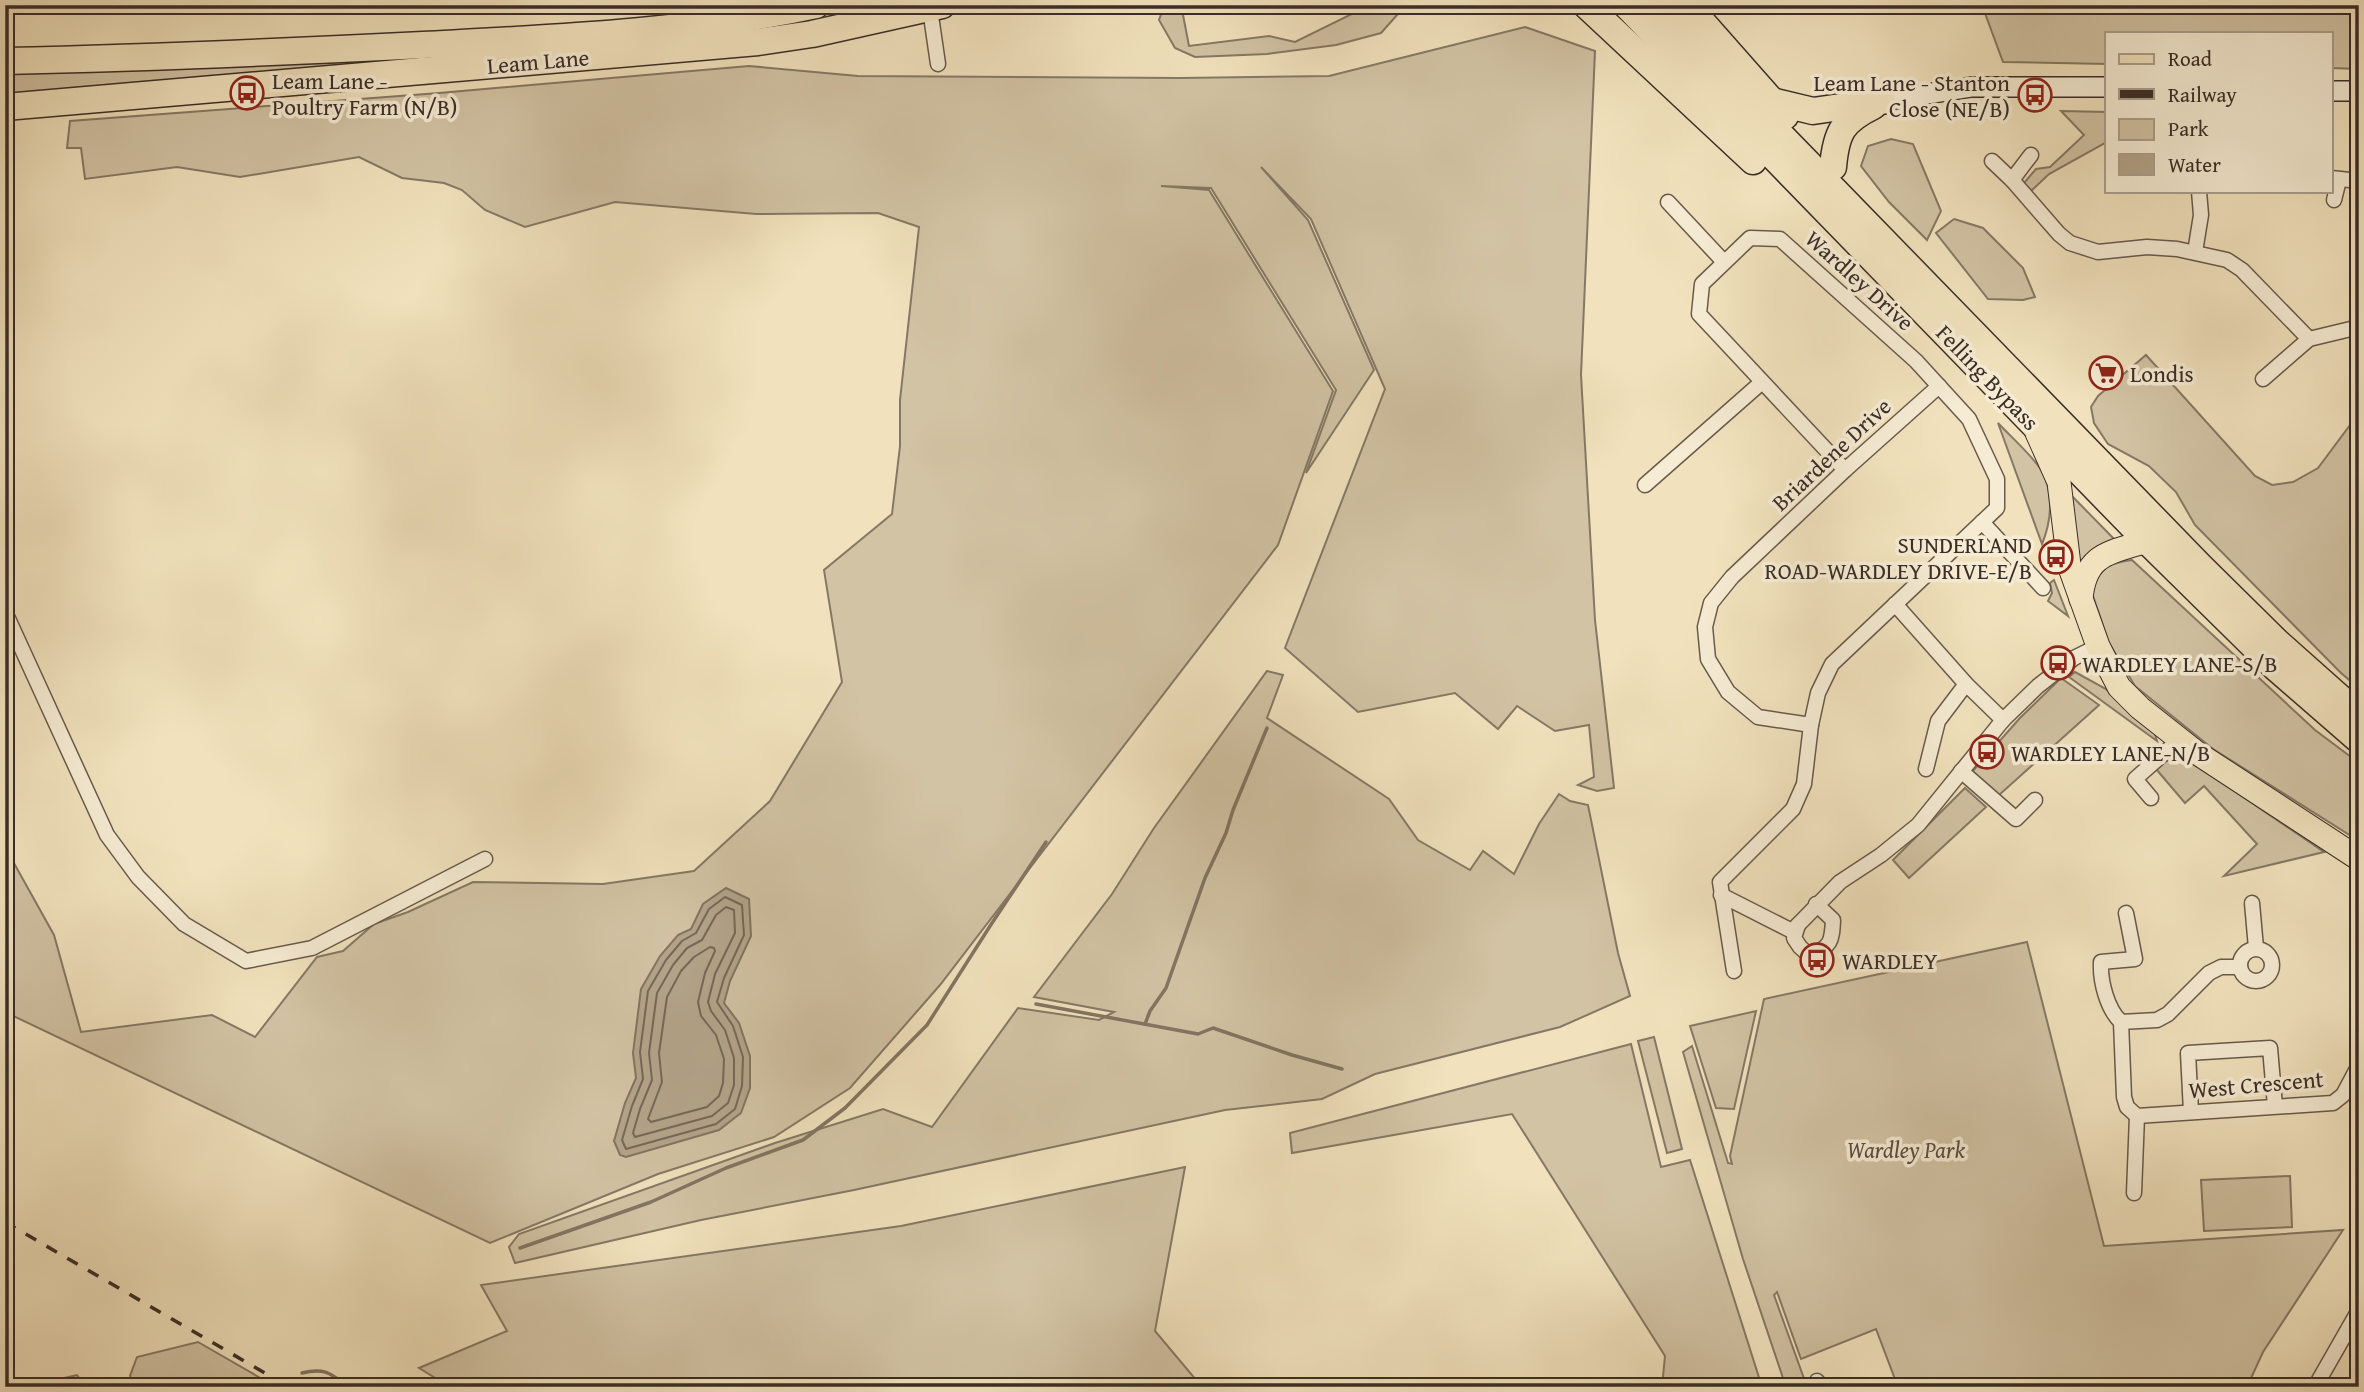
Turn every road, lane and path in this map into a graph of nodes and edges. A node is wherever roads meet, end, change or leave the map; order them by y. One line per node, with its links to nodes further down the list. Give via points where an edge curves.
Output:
1 (816, 5): 7 (highway, Leam Lane, via 756,18 611,36 169,58)
2 (1586, 5): 24 (highway, via 1755,163)
3 (1626, 5): 6 (highway, Felling Bypass)
4 (1687, 5): 12 (highway)
5 (936, 7): 8 (street); 14 (highway, Leam Lane, via 758,42)
6 (1650, 15): 24 (highway, Felling Bypass); 27 (highway, Felling Bypass)
7 (5, 61)
8 (938, 64)
9 (2105, 87): 13 (main road, via 1971,87)
10 (2332, 91): 11 (main road)
11 (2359, 92)
12 (1772, 101): 13 (highway, via 1813,111); 17 (highway)
13 (1882, 102): 17 (highway, via 1845,124 1834,148)
14 (5, 107)
15 (2031, 155): 19 (street)
16 (1992, 161): 19 (street)
17 (1833, 167): 27 (highway, via 1899,240)
18 (2335, 179): 20 (street); 22 (street)
19 (2012, 180): 25 (street, via 2059,234 2078,247 2098,252 2147,247)
20 (2359, 181)
21 (2199, 192): 25 (street)
22 (2334, 200)
23 (1668, 202): 26 (street)
24 (1861, 247): 33 (highway, Felling Bypass)
25 (2195, 252): 29 (street, via 2235,264)
26 (1724, 262): 31 (street, Wardley Drive, via 1702,284 1699,314); 32 (street, Wardley Drive, via 1750,238 1780,239)
27 (1932, 291): 44 (highway, Felling Bypass, via 2200,566)
28 (2359, 327): 29 (street)
29 (2309, 338): 30 (street)
30 (2263, 379)
31 (1762, 382): 34 (street, Wardley Drive); 35 (street)
32 (1939, 386): 34 (street, Briardene Drive); 36 (street, Wardley Drive, via 1969,419 1997,479 1997,508)
33 (2031, 421): 37 (highway, Felling Bypass); 39 (main road, via 2059,482 2069,565)
34 (1845, 470): 46 (street, Briardene Drive, via 1732,577 1711,603 1705,628 1708,659 1728,692 1758,717)
35 (1645, 485)
36 (1982, 522): 38 (street); 40 (street, Wardley Drive)
37 (2147, 541): 39 (main road, via 2105,553 2094,562 2082,583); 48 (highway, Felling Bypass, via 2275,667)
38 (2043, 587)
39 (2081, 600): 42 (main road)
40 (1895, 604): 43 (street); 46 (street, Wardley Drive, via 1832,664 1818,693)
41 (5, 612): 53 (street, via 107,835 138,877 184,924 246,961 312,948)
42 (2098, 646): 45 (street, via 2038,686); 47 (main road, via 2124,693)
43 (1966, 684): 45 (street); 49 (street, via 1938,721)
44 (2359, 716)
45 (2003, 720): 50 (street)
46 (1811, 725): 55 (street, Wardley Drive, via 1804,784 1793,809 1720,882)
47 (2179, 740): 51 (street, via 2135,779); 54 (main road)
48 (2359, 740)
49 (1926, 769)
50 (1961, 771): 52 (street, via 2016,819); 56 (street, via 1919,825)
51 (2151, 798)
52 (2035, 800)
53 (485, 859)
54 (2359, 859)
55 (1721, 895): 59 (street, via 1792,931); 62 (street)
56 (1816, 904): 59 (street); 59 (street, via 1833,920 1832,938 1823,951 1810,955 1800,947 1794,938)
57 (2252, 904): 60 (street)
58 (2126, 913): 63 (street, via 2135,959 2101,962 2100,977)
59 (1799, 924)
60 (2256, 948): 61 (street, via 2245,954); 61 (street, via 2270,959 2268,975 2251,979)
61 (2240, 967): 63 (street, via 2221,967 2209,974 2157,1020)
62 (1734, 971)
63 (2121, 1022): 67 (street, via 2124,1097)
64 (2359, 1065): 65 (street, West Crescent, via 2343,1095 2333,1102)
65 (2275, 1106): 66 (street, West Crescent); 66 (street, via 2270,1048 2188,1053)
66 (2191, 1112): 67 (street, West Crescent)
67 (2137, 1116): 68 (street)
68 (2134, 1193)
69 (2359, 1310): 70 (street)
70 (2315, 1387)

